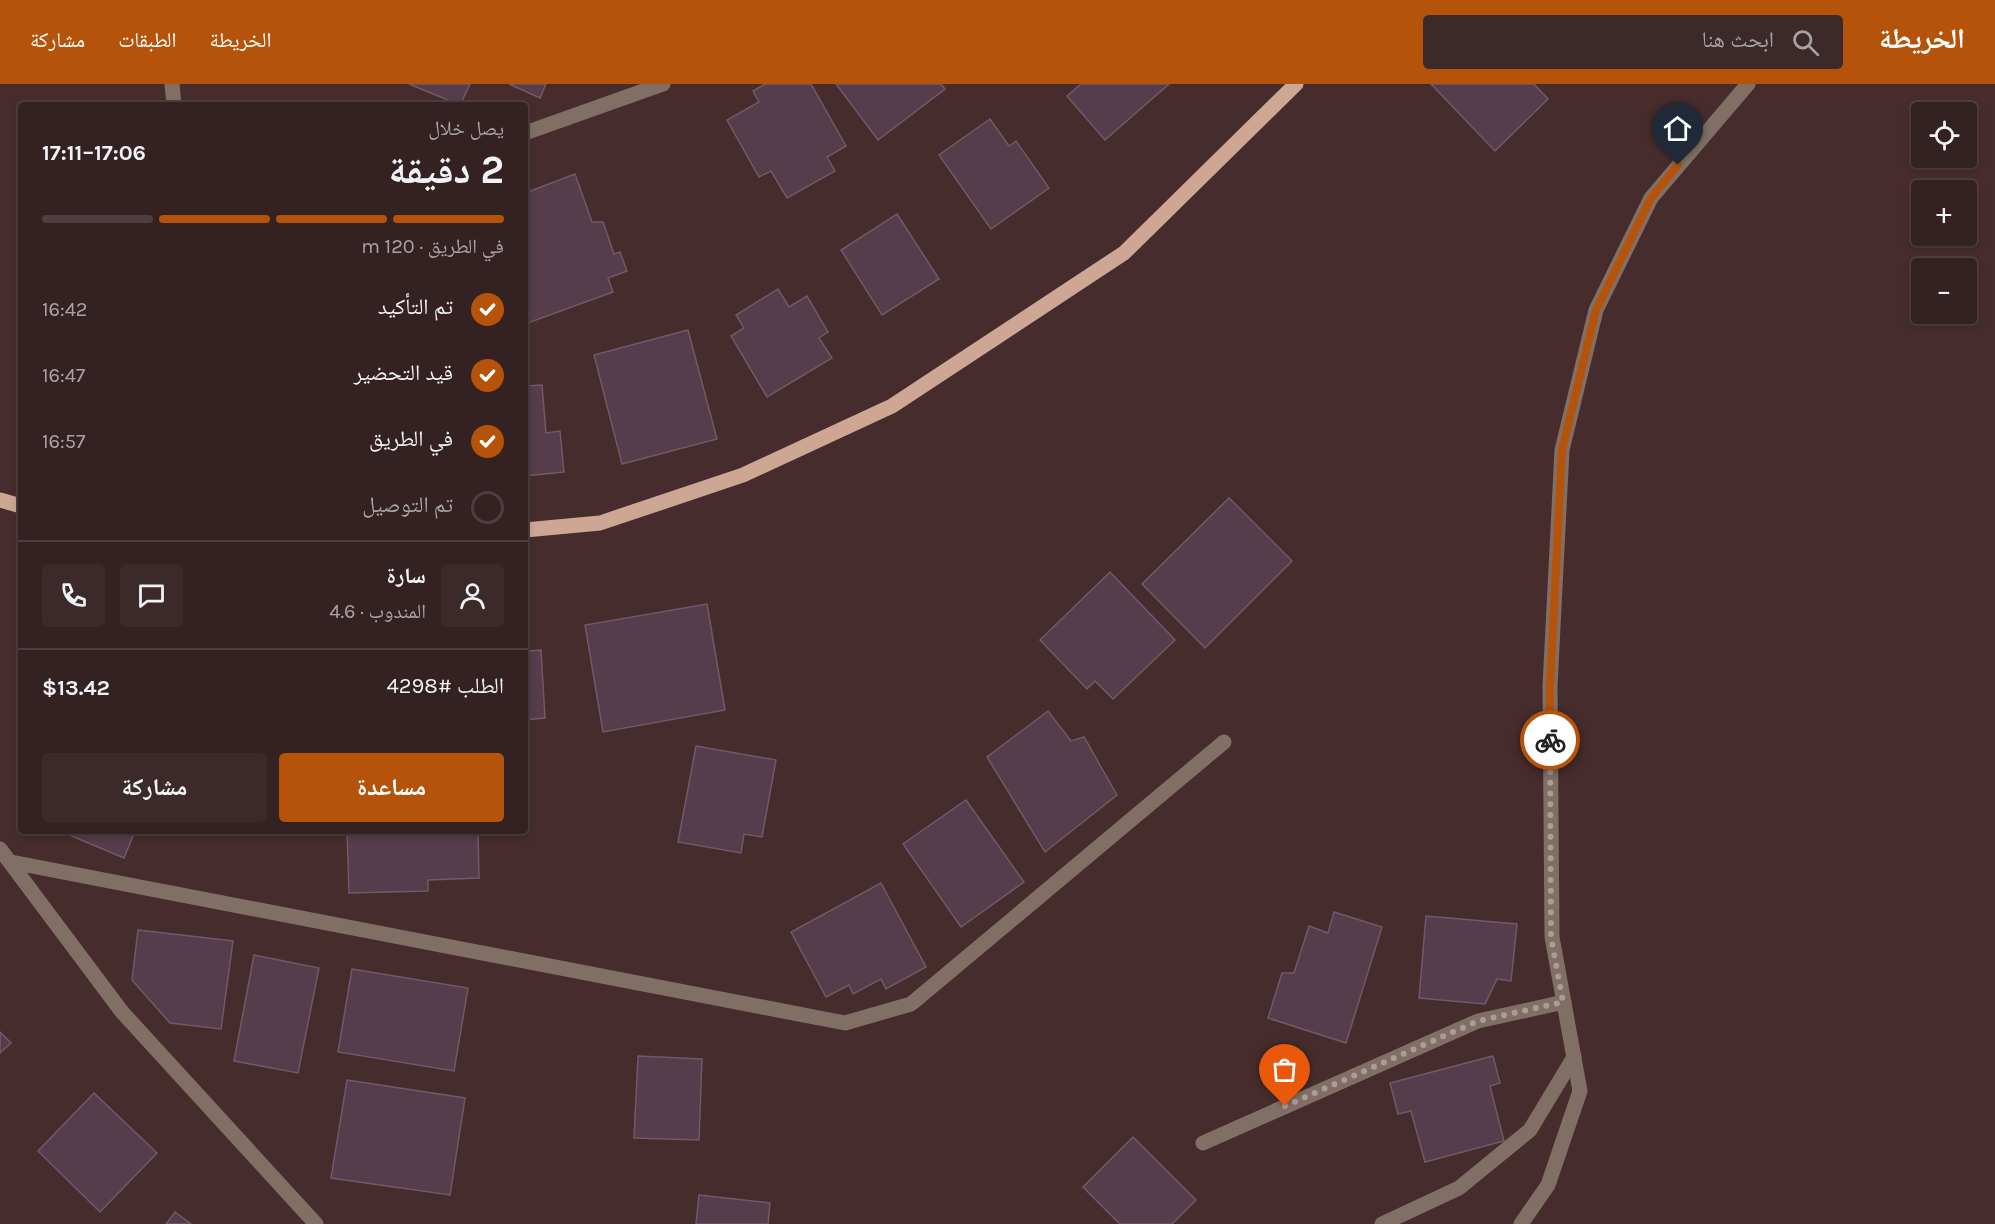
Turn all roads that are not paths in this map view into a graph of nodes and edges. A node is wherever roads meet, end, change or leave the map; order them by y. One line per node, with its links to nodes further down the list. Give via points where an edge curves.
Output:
1 (172, 84): 5 (street)
2 (663, 84): 6 (street)
3 (1296, 84): 9 (main road, via 1124,253 891,406 743,476 600,523)
4 (1748, 84): 13 (street, via 1651,198 1596,310 1562,450 1550,686 1551,937)
5 (174, 102)
6 (528, 132)
7 (0, 500): 8 (main road)
8 (18, 505)
9 (528, 530)
10 (1224, 742): 12 (street, via 911,1004 845,1023)
11 (0, 849): 12 (street)
12 (11, 862): 16 (street, via 122,1012)
13 (1563, 1002): 14 (street); 15 (street, via 1478,1021)
14 (1574, 1057): 17 (street, via 1530,1130 1459,1188); 18 (street, via 1580,1091 1548,1185)
15 (1203, 1143)
16 (316, 1224)
17 (1382, 1224)
18 (1521, 1224)

